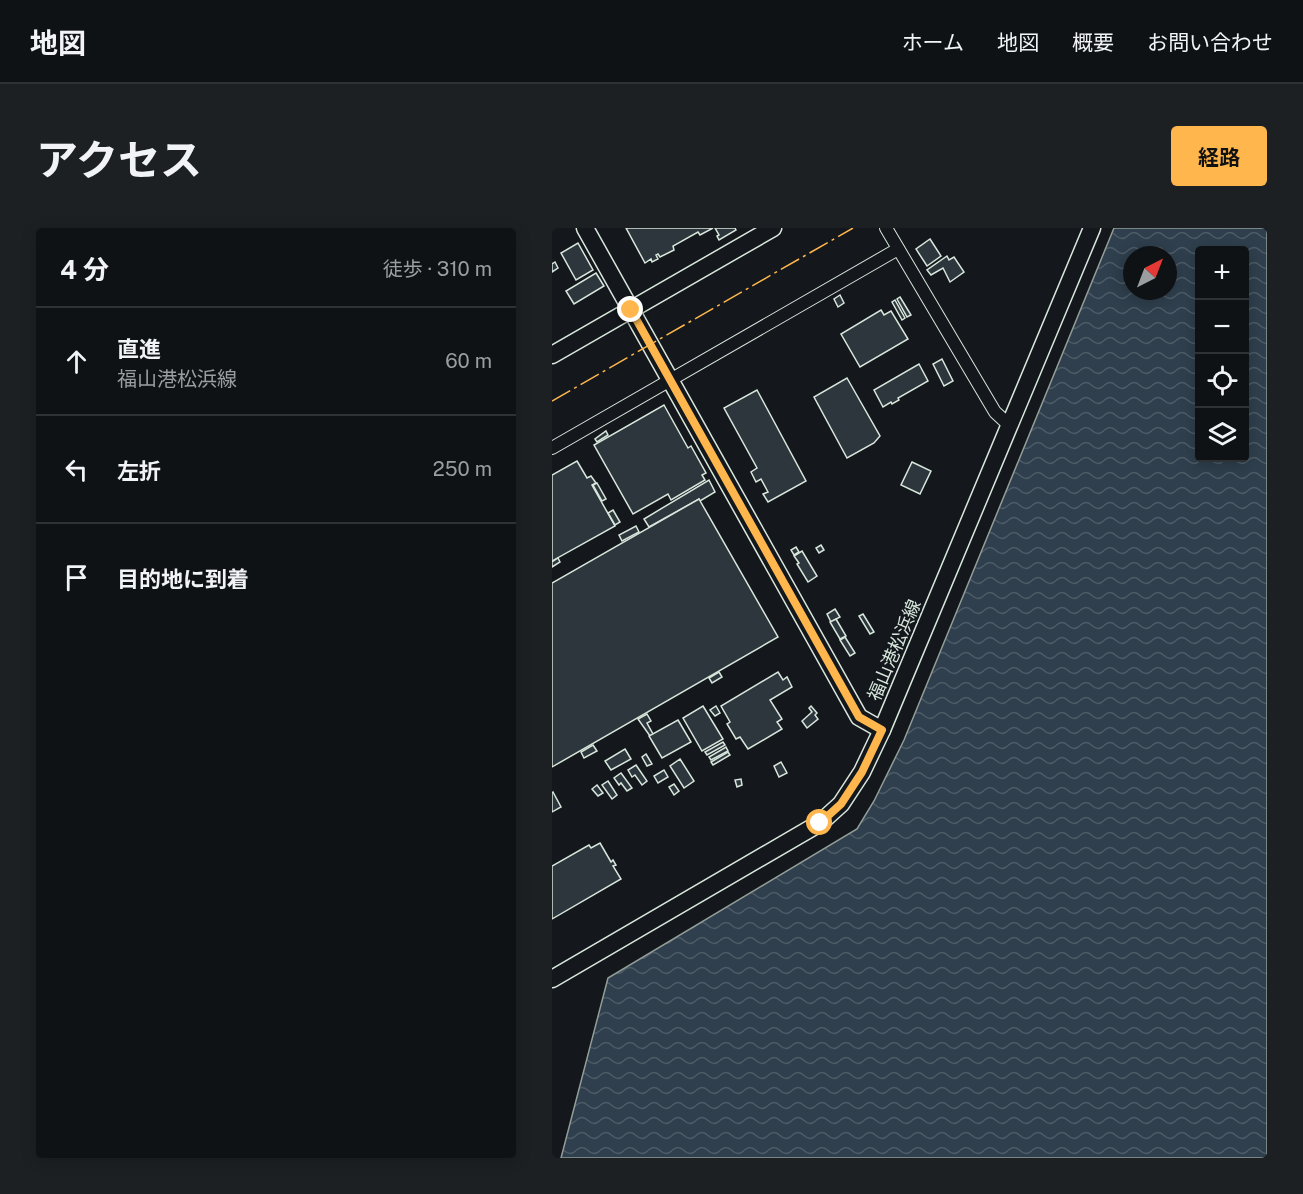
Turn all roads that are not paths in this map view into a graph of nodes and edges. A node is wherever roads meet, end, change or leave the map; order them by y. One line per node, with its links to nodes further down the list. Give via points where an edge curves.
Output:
1 (585, 228): 6 (main road)
2 (773, 228): 6 (main road)
3 (886, 228): 5 (street)
4 (1092, 228): 9 (main road, 福山港松浜線)
5 (898, 249): 8 (street); 9 (street, via 995,412)
6 (631, 310): 7 (main road); 8 (main road)
7 (552, 355)
8 (670, 381): 10 (street); 11 (main road, via 859,717)
9 (1009, 425): 11 (main road, 福山港松浜線)
10 (552, 448)
11 (882, 730): 12 (main road, 福山港松浜線, via 841,804 820,823)
12 (552, 979)

